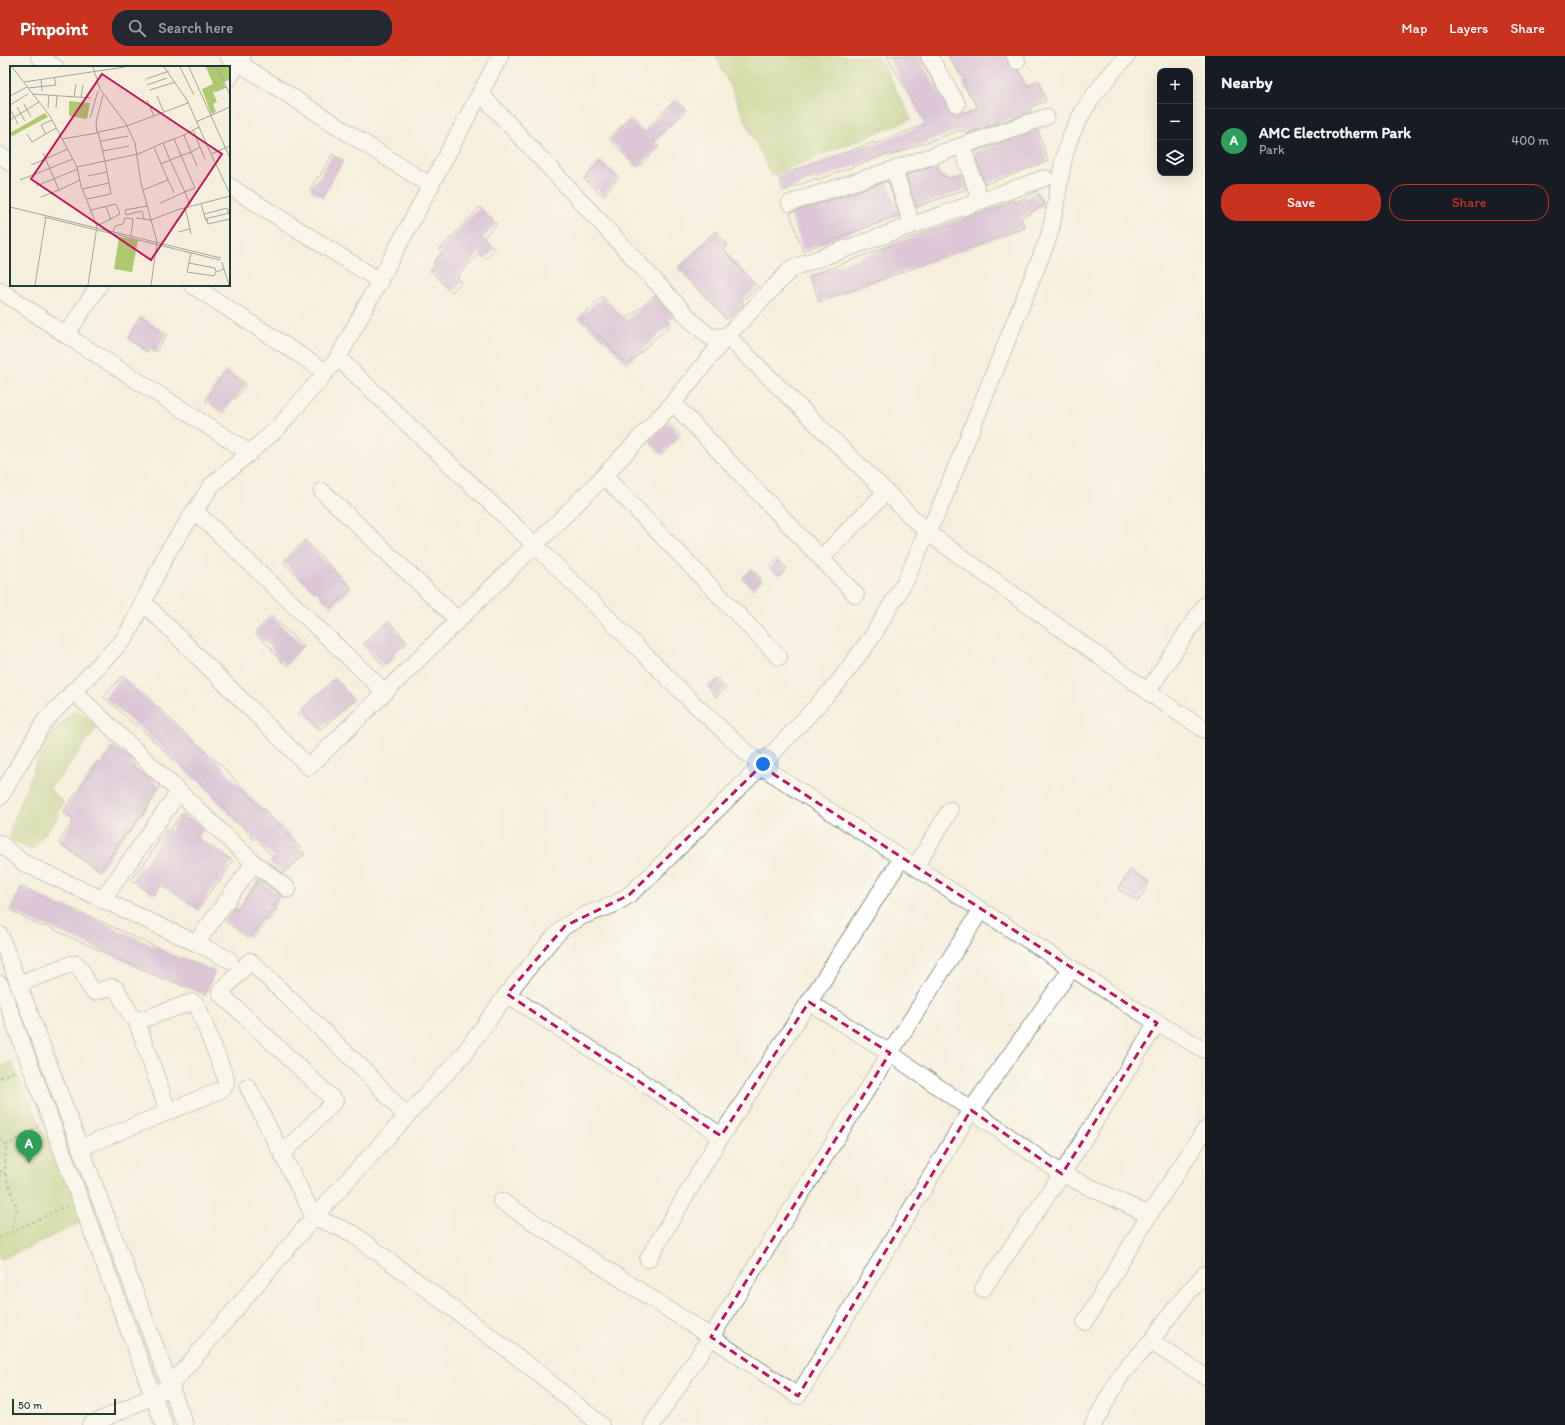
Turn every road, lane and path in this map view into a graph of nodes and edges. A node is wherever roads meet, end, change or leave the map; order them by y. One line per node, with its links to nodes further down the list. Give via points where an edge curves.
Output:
1 (39, 56): 6 (street)
2 (500, 56): 8 (street)
3 (929, 56): 9 (street)
4 (1127, 56): 35 (street, via 1105,80 1074,126 1066,150 1048,239 938,512)
5 (237, 58): 7 (street); 16 (street)
6 (53, 66)
7 (230, 76)
8 (480, 93): 16 (street); 26 (street, via 693,322 710,337)
9 (957, 104)
10 (1046, 117): 11 (street)
11 (962, 146): 14 (street); 18 (street)
12 (0, 155): 13 (street)
13 (10, 162)
14 (894, 170): 19 (street); 20 (street)
15 (1045, 178): 18 (street)
16 (431, 186): 21 (street)
17 (230, 187): 21 (street)
18 (980, 200): 20 (street)
19 (790, 203)
20 (912, 224): 26 (street, via 792,268)
21 (380, 281): 27 (street)
22 (97, 286): 25 (street)
23 (194, 286): 28 (street)
24 (0, 290): 25 (street)
25 (66, 335): 30 (street)
26 (727, 336): 29 (street); 33 (street)
27 (338, 358): 28 (street); 36 (street)
28 (326, 372): 30 (street, via 278,429)
29 (673, 403): 31 (street); 37 (street)
30 (250, 453): 34 (street, via 212,485)
31 (604, 476): 36 (street); 42 (street)
32 (322, 491): 41 (street)
33 (886, 492): 35 (street); 37 (street)
34 (195, 511): 39 (street, via 168,553); 44 (street)
35 (927, 532): 45 (street); 47 (street, via 906,580 872,637 837,684)
36 (535, 545): 41 (street); 47 (street, via 690,700)
37 (821, 558): 38 (street)
38 (856, 595)
39 (143, 602): 43 (street, via 126,637); 44 (street, via 309,767)
40 (1205, 605): 45 (street)
41 (458, 620): 44 (street)
42 (779, 657)
43 (73, 691): 48 (street); 49 (street, via 44,722)
44 (384, 691)
45 (1148, 691): 46 (street)
46 (1205, 730)
47 (761, 766): 52 (street); 64 (street, via 629,895 616,904 583,916 565,926)
48 (179, 792): 53 (street); 56 (street)
49 (0, 797)
50 (950, 810): 54 (street)
51 (0, 843): 56 (street, via 22,862)
52 (902, 858): 54 (street); 65 (street)
53 (254, 863): 55 (street); 59 (street)
54 (916, 866): 57 (street)
55 (288, 889)
56 (102, 900): 59 (street)
57 (981, 910): 61 (street); 69 (street)
58 (0, 935): 63 (street)
59 (196, 943): 60 (street)
60 (230, 960)
61 (1072, 968): 67 (street); 73 (street)
62 (0, 984): 101 (street)
63 (18, 984): 66 (street, via 76,964 80,967 89,988 94,992 113,988 117,990 132,1017); 81 (street)
64 (507, 994): 75 (street, via 464,1055); 78 (street)
65 (809, 1002): 69 (street); 78 (street)
66 (136, 1019): 74 (street); 74 (street, via 142,1020 187,1002 197,1005 225,1076 227,1082 221,1090)
67 (1158, 1023): 68 (street); 85 (street)
68 (1205, 1050)
69 (890, 1053): 73 (street); 97 (street)
70 (15, 1071): 71 (path)
71 (0, 1078)
72 (248, 1087): 82 (street)
73 (971, 1110): 85 (street); 97 (street, via 798,1396)
74 (168, 1112): 81 (street)
75 (406, 1116): 82 (street, via 364,1070 250,961 220,994 335,1101); 90 (street)
76 (40, 1125): 80 (path)
77 (1205, 1130): 89 (street)
78 (721, 1136): 93 (street)
79 (0, 1138): 80 (path)
80 (6, 1146): 84 (path)
81 (80, 1148): 100 (street)
82 (282, 1154): 90 (street)
83 (0, 1171): 84 (path)
84 (5, 1174): 86 (path); 91 (path, via 17,1208)
85 (1062, 1174): 89 (street); 95 (street)
86 (0, 1176)
87 (501, 1200): 97 (street)
88 (75, 1202): 91 (path)
89 (1149, 1215): 96 (street)
90 (314, 1216): 100 (street); 102 (street, via 352,1233 532,1368)
91 (11, 1233): 92 (path)
92 (0, 1238)
93 (648, 1259)
94 (1205, 1274): 98 (street, via 1184,1296)
95 (983, 1289)
96 (1085, 1322)
97 (711, 1337): 106 (street)
98 (1151, 1342): 99 (street); 107 (street, via 1122,1373)
99 (1205, 1376)
100 (170, 1386): 101 (street); 105 (street)
101 (153, 1396): 103 (street); 104 (street)
102 (595, 1423)
103 (90, 1425)
104 (164, 1425)
105 (185, 1425)
106 (652, 1425)
107 (1093, 1425)

